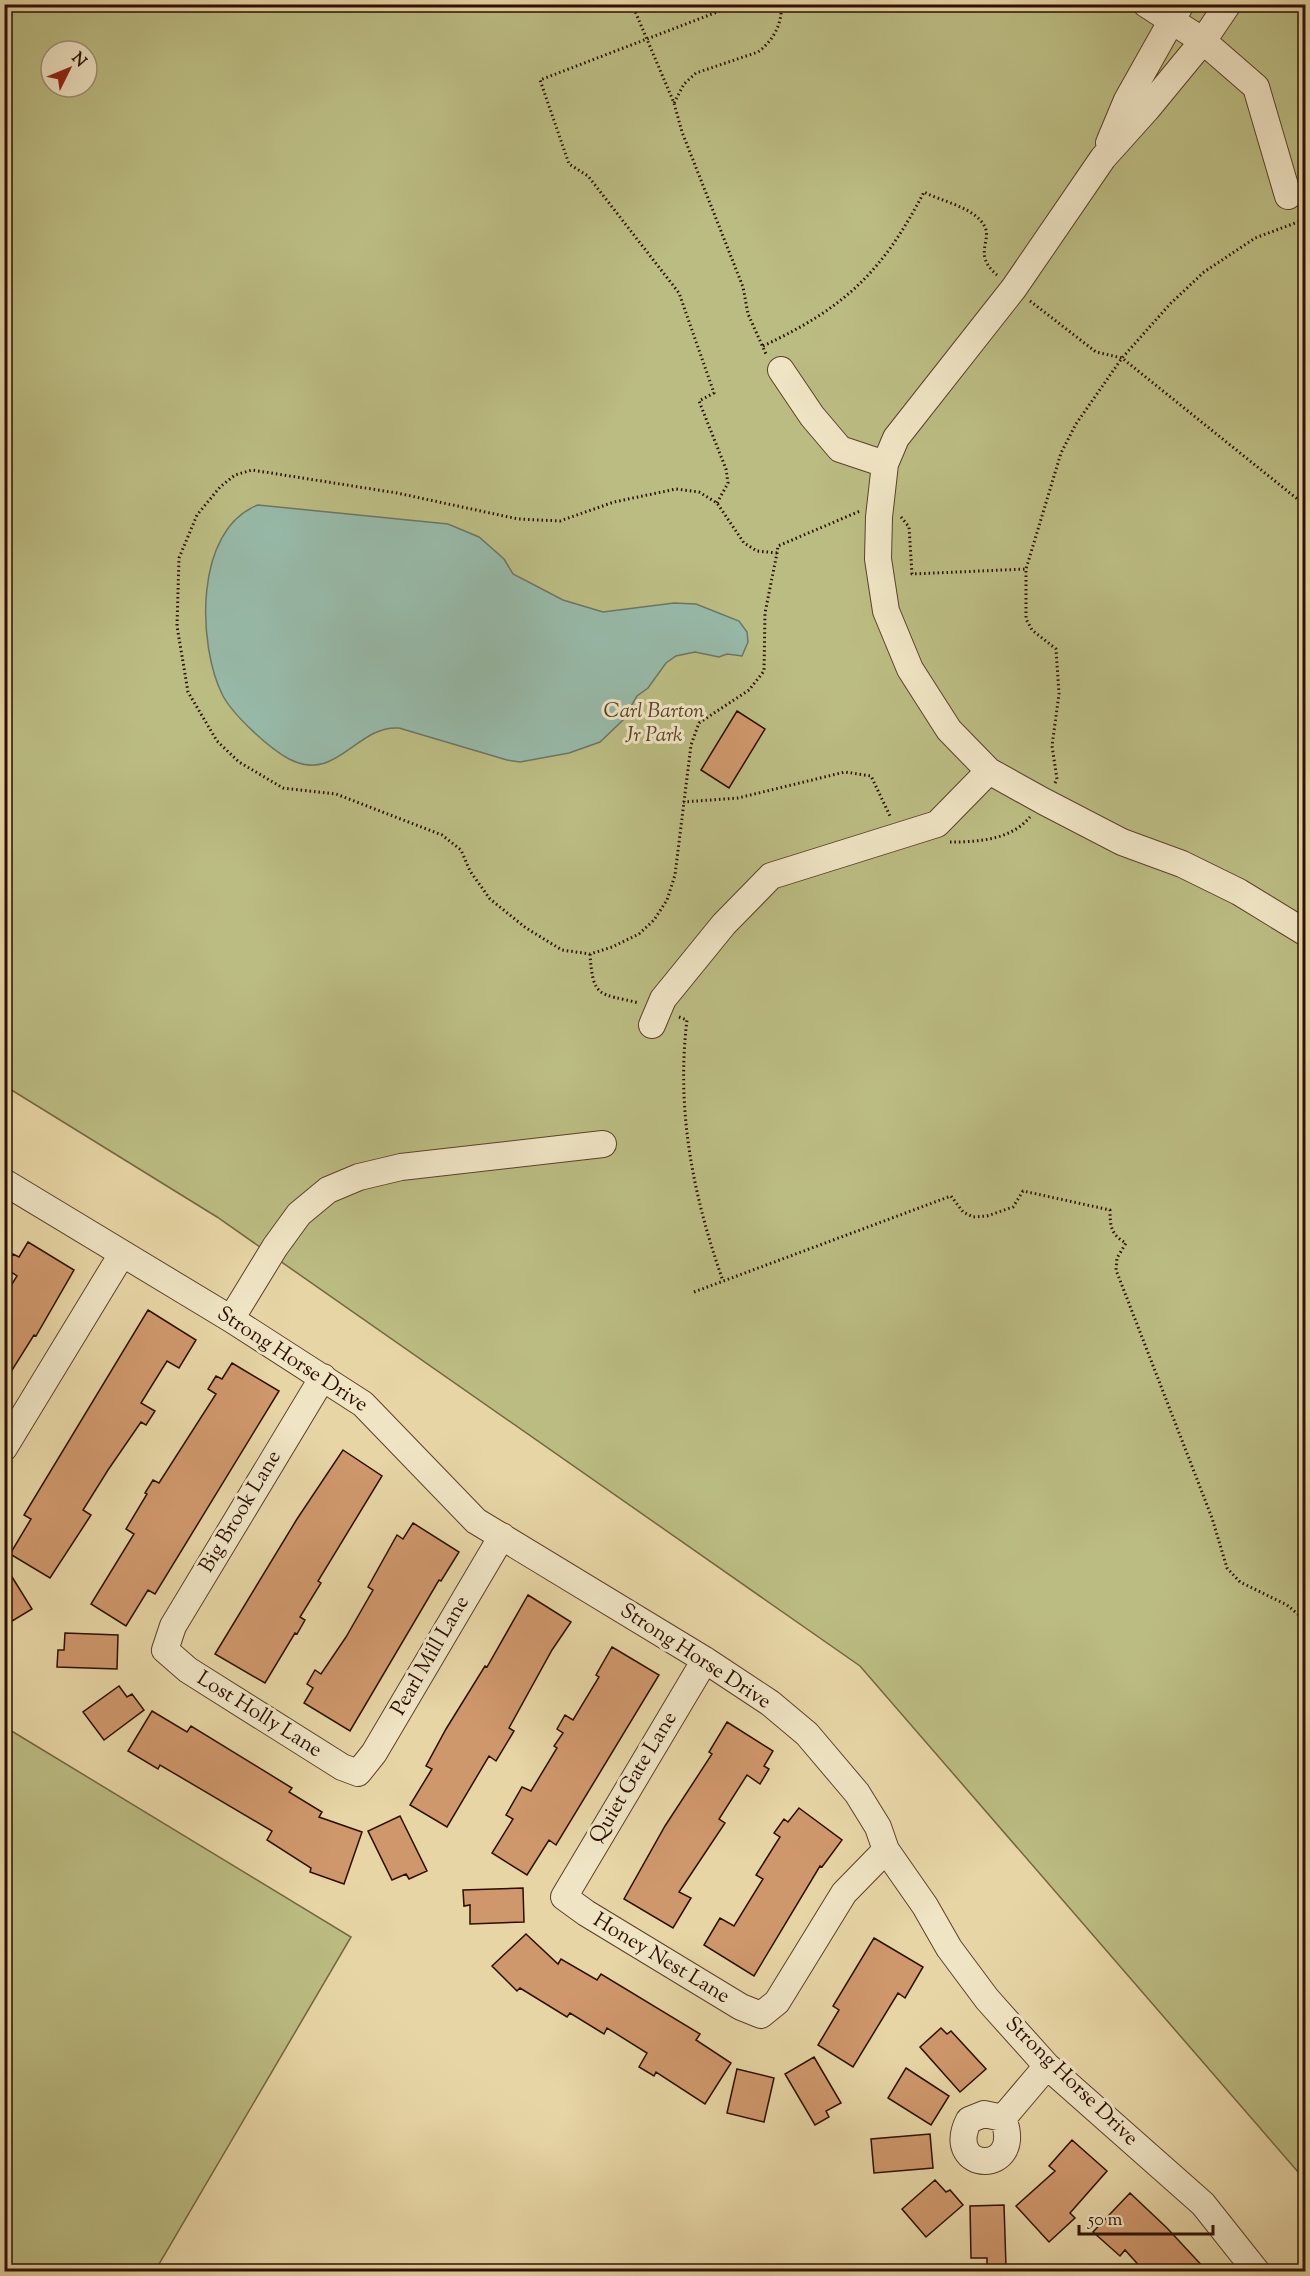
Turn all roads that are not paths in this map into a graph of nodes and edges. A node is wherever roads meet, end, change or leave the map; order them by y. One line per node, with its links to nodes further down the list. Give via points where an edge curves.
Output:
1 (1146, 4): 3 (street)
2 (1228, 4): 4 (street)
3 (1176, 13): 4 (street); 5 (street, via 1127,100)
4 (1203, 40): 5 (street); 6 (street, via 1256,87)
5 (1103, 158): 8 (street, via 1014,288 896,438)
6 (1288, 196)
7 (776, 367): 8 (street, via 840,449)
8 (885, 464): 9 (street, via 878,559 886,611 910,669 949,730)
9 (989, 771): 10 (street, via 1122,842 1220,883); 11 (street, via 937,824 771,876 724,924 663,999)
10 (1305, 933)
11 (656, 1017)
12 (603, 1144): 15 (street, via 401,1167 359,1177 328,1190 299,1214)
13 (4, 1182): 14 (street, Strong Horse Drive)
14 (122, 1254): 15 (street, Strong Horse Drive); 17 (street)
15 (231, 1319): 16 (street, Strong Horse Drive)
16 (323, 1377): 18 (street, Strong Horse Drive, via 379,1417 476,1521); 19 (street, Big Brook Lane, via 172,1626)
17 (4, 1448)
18 (502, 1536): 20 (street, Strong Horse Drive); 21 (street, Pearl Mill Lane, via 374,1753)
19 (165, 1650): 21 (street, Lost Holly Lane, via 188,1671)
20 (705, 1660): 22 (street, Strong Horse Drive, via 770,1703 807,1734 857,1793 878,1827); 23 (street, Quiet Gate Lane)
21 (357, 1773)
22 (886, 1850): 23 (street, Honey Nest Lane, via 844,1893 777,2002 761,2015 722,1996); 24 (street, Strong Horse Drive, via 987,2000)
23 (564, 1896)
24 (1047, 2066): 25 (street); 26 (street, Strong Horse Drive, via 1203,2204)
25 (1003, 2118)
26 (1257, 2271)

